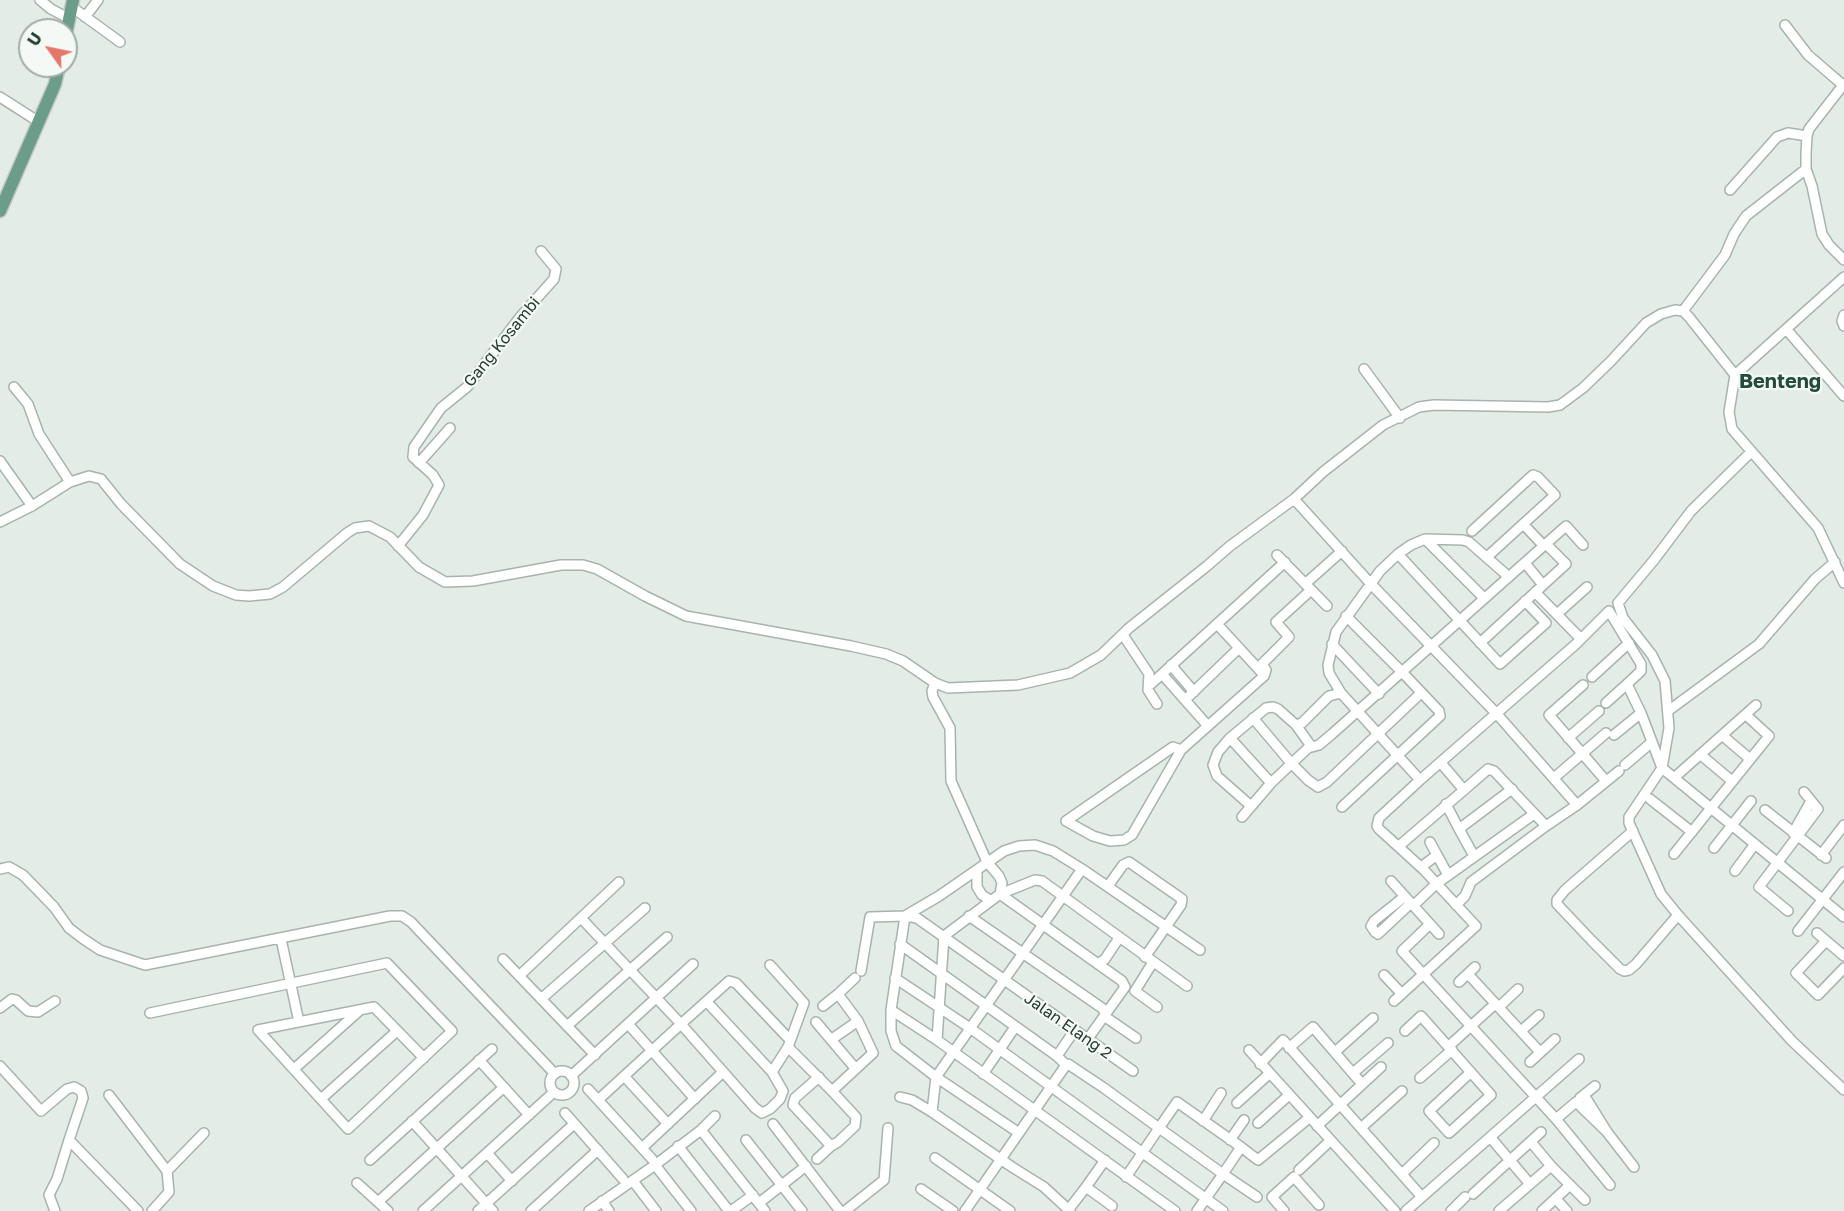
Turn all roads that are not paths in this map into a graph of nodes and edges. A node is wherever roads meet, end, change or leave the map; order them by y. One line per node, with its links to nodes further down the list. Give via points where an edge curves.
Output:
1 (40, 0): 3 (street, via 51,9)
2 (98, 0): 4 (street)
3 (72, 9): 4 (street)
4 (85, 17): 6 (street)
5 (1785, 25): 8 (street, via 1808,55)
6 (120, 42)
7 (56, 78): 10 (main road)
8 (1844, 84): 11 (street)
9 (0, 97): 10 (street)
10 (39, 122): 14 (main road)
11 (1807, 136): 12 (street); 13 (street, via 1788,133 1777,137)
12 (1806, 169): 16 (street, via 1822,234); 18 (street, via 1746,216 1725,255)
13 (1730, 190)
14 (0, 212)
15 (541, 251): 30 (street, Gang Kosambi, via 556,269 556,275 467,387 441,408 414,447 412,454)
16 (1844, 260)
17 (1844, 277): 21 (street)
18 (1683, 311): 23 (street); 26 (street, via 1661,314 1646,323 1583,388 1560,405 1434,405 1419,407)
19 (1844, 315): 20 (street)
20 (1844, 326)
21 (1787, 330): 23 (street); 25 (street)
22 (1364, 369): 26 (street)
23 (1735, 375): 28 (street, via 1729,421)
24 (14, 387): 31 (street, via 28,404 39,434)
25 (1844, 396)
26 (1400, 418): 32 (street, via 1383,425)
27 (450, 428): 30 (street)
28 (1751, 452): 46 (street, via 1818,528); 88 (street, via 1691,511 1618,603 1623,618 1652,655 1665,681)
29 (0, 461): 33 (street)
30 (419, 463): 40 (street, via 439,484 423,515)
31 (70, 482): 33 (street); 40 (street, via 84,477 101,479 180,564 213,586 236,595 262,596 283,587 355,528 376,529)
32 (1294, 499): 41 (street); 62 (street, via 1230,546)
33 (32, 506): 34 (street)
34 (0, 522)
35 (1523, 524): 36 (street, via 1555,495 1533,475); 39 (street); 44 (street)
36 (1472, 531)
37 (1425, 539): 42 (street); 44 (street, via 1463,540); 55 (street)
38 (1583, 544): 39 (street, via 1566,526)
39 (1545, 545): 47 (street); 51 (street, via 1566,564)
40 (398, 546): 74 (street, via 419,567 453,583 561,565 589,567 686,616 885,654)
41 (1342, 551): 50 (street); 52 (street)
42 (1398, 554): 50 (street); 60 (street)
43 (1277, 555): 45 (street)
44 (1487, 557): 48 (street)
45 (1285, 562): 52 (street); 61 (street)
46 (1835, 562): 49 (street); 88 (street, via 1815,579 1759,644)
47 (1525, 563): 48 (street); 51 (street)
48 (1509, 577): 55 (street)
49 (1844, 583)
50 (1371, 584): 59 (street); 67 (street)
51 (1543, 585): 54 (street)
52 (1308, 587): 57 (street); 72 (street, via 1276,622 1289,637 1262,664)
53 (1587, 587): 58 (street)
54 (1535, 592): 56 (street); 58 (street)
55 (1484, 598): 60 (street)
56 (1525, 601): 64 (street); 64 (street, via 1546,623 1500,663)
57 (1327, 606)
58 (1557, 615): 63 (street)
59 (1346, 616): 66 (street); 70 (street)
60 (1460, 620): 64 (street); 67 (street)
61 (1217, 624): 68 (street); 69 (street)
62 (1123, 635): 74 (street, via 1087,665 1045,680 954,688); 83 (street, via 1149,674 1148,690)
63 (1581, 639): 65 (street, via 1609,611); 89 (street)
64 (1480, 643)
65 (1629, 643): 73 (street); 76 (street, via 1642,669)
66 (1332, 644): 79 (street, via 1329,673); 80 (street)
67 (1431, 646): 70 (street); 89 (street)
68 (1239, 648): 72 (street); 78 (street)
69 (1171, 665): 71 (street); 78 (street)
70 (1402, 672): 80 (street); 81 (street)
71 (1162, 674): 75 (street); 82 (street)
72 (1264, 676): 94 (street)
73 (1592, 677)
74 (935, 683): 144 (street, via 933,697 950,728 951,781)
75 (1151, 684)
76 (1627, 684): 84 (street); 90 (street)
77 (1583, 685): 98 (street, via 1549,715)
78 (1194, 692): 82 (street)
79 (1341, 693): 86 (street); 93 (street, via 1329,696)
80 (1379, 693): 86 (street)
81 (1421, 693): 95 (street); 102 (street, via 1440,716)
82 (1185, 700): 94 (street)
83 (1157, 704)
84 (1606, 704)
85 (1756, 705): 91 (street)
86 (1359, 711): 95 (street); 100 (street, via 1319,745)
87 (1599, 711): 98 (street)
88 (1668, 711): 110 (street)
89 (1496, 713): 108 (street); 112 (street)
90 (1641, 713): 99 (street); 103 (street)
91 (1746, 715): 96 (street); 106 (street, via 1769,736)
92 (1253, 718): 93 (street, via 1273,707); 97 (street); 107 (street)
93 (1296, 725): 100 (street)
94 (1208, 726): 101 (street)
95 (1378, 732): 102 (street); 107 (street, via 1323,785 1314,785)
96 (1723, 736): 104 (street); 106 (street)
97 (1230, 738): 116 (street); 124 (street, via 1214,759 1214,770)
98 (1568, 738): 103 (street)
99 (1652, 742): 110 (street); 114 (street)
100 (1311, 746): 107 (street)
101 (1181, 750): 105 (street, via 1173,747); 109 (street)
102 (1399, 754): 113 (street); 125 (street)
103 (1582, 754): 112 (street); 114 (street)
104 (1701, 754): 111 (street); 115 (street)
105 (1162, 756): 109 (street); 109 (street, via 1066,820 1093,836 1124,840 1132,834)
106 (1750, 759): 115 (street)
107 (1291, 763): 116 (street)
108 (1441, 763): 113 (street); 118 (street)
109 (1171, 768)
110 (1662, 768): 111 (street); 134 (street, via 1629,817)
111 (1675, 777): 126 (street)
112 (1554, 778): 123 (street)
113 (1420, 780): 139 (street, via 1377,822 1379,829)
114 (1606, 781): 123 (street)
115 (1732, 781): 126 (street)
116 (1271, 783): 124 (street)
117 (1512, 789): 118 (street, via 1488,769); 128 (street); 133 (street)
118 (1464, 790): 122 (street)
119 (1804, 792): 136 (street, via 1818,809)
120 (1650, 799): 135 (street)
121 (1751, 801): 130 (street)
122 (1446, 804): 133 (street); 139 (street)
123 (1578, 805): 132 (street)
124 (1251, 806): 129 (street)
125 (1341, 807)
126 (1711, 807): 130 (street); 135 (street)
127 (1765, 810): 136 (street)
128 (1534, 813): 132 (street); 143 (street)
129 (1242, 817)
130 (1733, 825): 138 (street); 140 (street)
131 (1844, 825): 136 (street, via 1824,857)
132 (1546, 826): 162 (street, via 1471,882)
133 (1459, 829): 143 (street)
134 (1633, 831): 165 (street, via 1661,894); 165 (street, via 1565,890 1557,903 1624,971 1636,964)
135 (1692, 832): 141 (street)
136 (1795, 835): 145 (street)
137 (1430, 842): 142 (street)
138 (1755, 844): 145 (street); 150 (street)
139 (1400, 846): 146 (street)
140 (1714, 848)
141 (1674, 854)
142 (1437, 855): 146 (street); 152 (street)
143 (1474, 856): 152 (street)
144 (987, 862): 148 (street, via 1018,846 1035,844 1053,850); 149 (street); 157 (street, via 1001,879)
145 (1776, 862): 160 (street); 164 (street, via 1759,887)
146 (1421, 867): 155 (street)
147 (0, 869): 179 (street, via 9,867 23,875 69,928 100,950 146,965)
148 (1082, 869): 156 (street); 158 (street)
149 (977, 870): 159 (street, via 977,887); 166 (street)
150 (1735, 871)
151 (1844, 872): 160 (street)
152 (1448, 875): 155 (street)
153 (1391, 881): 161 (street)
154 (619, 882): 169 (street)
155 (1436, 884): 161 (street); 162 (street)
156 (1108, 886): 172 (street); 172 (street, via 1122,865 1129,862 1182,899)
157 (1000, 894): 158 (street, via 1038,880); 159 (street); 171 (street)
158 (1062, 897): 171 (street); 178 (street)
159 (990, 900): 167 (street)
160 (1822, 900): 168 (street); 173 (street)
161 (1409, 902): 170 (street)
162 (1456, 905): 195 (street, via 1476,926)
163 (645, 908): 181 (street)
164 (1788, 911)
165 (1678, 915): 283 (street, via 1810,1059)
166 (905, 916): 176 (street, Jalan Elang 2, via 918,918); 182 (street); 205 (street, via 870,917 858,975)
167 (969, 916): 176 (street); 184 (street)
168 (1844, 917)
169 (581, 918): 181 (street); 198 (street)
170 (1430, 924): 174 (street); 195 (street, via 1402,951)
171 (1043, 925): 184 (street); 189 (street)
172 (1165, 927): 183 (street); 187 (street)
173 (1798, 931)
174 (1439, 933)
175 (1817, 933): 180 (street)
176 (944, 936): 194 (street); 200 (street, Jalan Elang 2)
177 (667, 938): 193 (street)
178 (1119, 938): 187 (street); 189 (street)
179 (281, 939): 202 (street); 270 (street, via 402,916)
180 (1827, 941): 185 (street); 206 (street, via 1796,973)
181 (605, 943): 193 (street); 207 (street)
182 (900, 944): 194 (street); 199 (street)
183 (1200, 950)
184 (1024, 953): 200 (street); 221 (street, via 1102,1008)
185 (1844, 956)
186 (503, 959): 198 (street)
187 (1149, 959): 203 (street); 216 (street, via 1134,991)
188 (693, 964): 208 (street)
189 (1098, 964): 221 (street, via 1125,985)
190 (770, 965): 243 (street, via 804,1003)
191 (1475, 967): 196 (street)
192 (1844, 968): 206 (street)
193 (629, 970): 208 (street); 230 (street)
194 (941, 974): 214 (street); 215 (street)
195 (1423, 974): 197 (street, via 1398,998); 229 (street)
196 (1468, 974): 201 (street); 212 (street)
197 (1384, 975)
198 (519, 976): 207 (street)
199 (895, 978): 214 (street); 219 (street)
200 (1004, 981): 215 (street); 234 (street, Jalan Elang 2)
201 (1459, 982)
202 (291, 984): 220 (street); 225 (street); 255 (street, via 387,963 452,1031)
203 (1187, 986)
204 (1518, 989): 212 (street)
205 (838, 994): 213 (street); 224 (street)
206 (1818, 995): 211 (street)
207 (541, 999): 230 (street)
208 (657, 999): 227 (street); 228 (street)
209 (55, 1001): 217 (street, via 38,1012 28,1011 12,999)
210 (706, 1002): 228 (street); 243 (street, via 724,983 736,984); 267 (street)
211 (1826, 1004)
212 (1497, 1005): 229 (street); 236 (street)
213 (823, 1006)
214 (940, 1007): 232 (street); 240 (street)
215 (987, 1007): 231 (street); 232 (street)
216 (1157, 1007)
217 (0, 1008)
218 (361, 1010): 225 (street); 233 (street, via 374,1007); 264 (street)
219 (891, 1010): 240 (street); 276 (street, via 896,1046)
220 (150, 1013)
221 (1104, 1014): 237 (street); 241 (street)
222 (1539, 1015): 236 (street)
223 (1373, 1018): 250 (street)
224 (858, 1021): 238 (street); 263 (street, via 873,1053)
225 (299, 1022): 264 (street, via 258,1030)
226 (816, 1022): 238 (street)
227 (628, 1024): 249 (street); 253 (street)
228 (681, 1024): 249 (street); 266 (street)
229 (1471, 1025): 246 (street); 290 (street)
230 (567, 1026): 253 (street)
231 (1015, 1027): 244 (street); 254 (street)
232 (970, 1028): 244 (street); 252 (street)
233 (397, 1031): 255 (street); 292 (street)
234 (1074, 1031): 241 (street, Jalan Elang 2); 254 (street)
235 (1405, 1031): 246 (street, via 1421,1016)
236 (1521, 1031): 251 (street)
237 (1136, 1038)
238 (832, 1039): 263 (street)
239 (1555, 1039): 251 (street)
240 (937, 1040): 252 (street)
241 (1087, 1040): 265 (street, Jalan Elang 2)
242 (1388, 1043): 269 (street)
243 (789, 1044): 267 (street); 275 (street)
244 (999, 1048): 271 (street); 281 (street)
245 (1289, 1048): 250 (street, via 1313,1027); 259 (street, via 1283,1040); 297 (street)
246 (1450, 1048): 268 (street); 277 (street)
247 (492, 1049): 257 (street)
248 (1249, 1050): 259 (street)
249 (652, 1051): 274 (street); 293 (street)
250 (1335, 1052): 269 (street)
251 (1540, 1052): 258 (street)
252 (954, 1053): 271 (street); 276 (street)
253 (595, 1055): 273 (street)
254 (1057, 1056): 260 (street)
255 (424, 1058): 292 (street, via 348,1129)
256 (1579, 1059): 290 (street)
257 (480, 1060): 280 (street); 306 (street)
258 (1530, 1062)
259 (1260, 1064): 272 (street)
260 (1066, 1065): 281 (street); 314 (street)
261 (0, 1066): 321 (street, via 41,1111 67,1089 81,1091)
262 (1381, 1067): 278 (street)
263 (855, 1068): 284 (street)
264 (294, 1069): 292 (street)
265 (1133, 1071)
266 (723, 1072): 267 (street, via 762,1113 780,1099 783,1091); 293 (street)
267 (772, 1072)
268 (1471, 1072): 268 (street, via 1428,1111 1449,1133 1491,1095)
269 (1353, 1073): 278 (street)
270 (555, 1074): 273 (street, via 564,1071); 286 (street, via 550,1080)
271 (983, 1074): 298 (street)
272 (1269, 1074): 289 (street); 296 (street)
273 (572, 1076): 286 (street, via 571,1090 562,1095)
274 (624, 1076): 295 (street); 309 (street)
275 (819, 1077): 284 (street); 328 (street, via 795,1098 793,1105)
276 (936, 1077): 299 (street); 319 (street)
277 (1420, 1078)
278 (1362, 1084): 297 (street)
279 (1595, 1086): 294 (street)
280 (504, 1088): 301 (street); 330 (street)
281 (1051, 1088): 298 (street); 334 (street)
282 (588, 1089): 295 (street)
283 (1844, 1090)
284 (832, 1091): 328 (street, via 856,1117 855,1126)
285 (1402, 1091): 315 (street)
286 (554, 1092): 301 (street)
287 (1221, 1093): 307 (street)
288 (109, 1095): 346 (street)
289 (1289, 1095): 303 (street); 311 (street)
290 (1536, 1096): 304 (street); 320 (street)
291 (900, 1097): 299 (street)
292 (321, 1099)
293 (694, 1099): 309 (street)
294 (1580, 1099): 304 (street); 344 (street)
295 (598, 1100): 331 (street)
296 (1238, 1103)
297 (1340, 1104): 312 (street); 315 (street)
298 (1034, 1111): 319 (street); 339 (street)
299 (932, 1112): 336 (street)
300 (565, 1113): 308 (street)
301 (529, 1114): 333 (street)
302 (715, 1116): 316 (street)
303 (1309, 1118): 312 (street); 329 (street, via 1258,1160)
304 (1556, 1119): 356 (street)
305 (1244, 1120): 323 (street)
306 (412, 1121): 330 (street); 337 (street)
307 (1203, 1121): 314 (street, via 1177,1102); 323 (street)
308 (574, 1124): 332 (street); 351 (street)
309 (668, 1124): 331 (street)
310 (773, 1124): 342 (street)
311 (1258, 1124)
312 (1317, 1126): 324 (street)
313 (888, 1128): 386 (street, via 884,1180)
314 (1159, 1128): 334 (street); 347 (street)
315 (1361, 1128): 348 (street)
316 (700, 1130): 327 (street); 361 (street)
317 (1540, 1132): 325 (street)
318 (204, 1133): 346 (street)
319 (1019, 1133): 336 (street)
320 (1490, 1137): 340 (street); 363 (street)
321 (69, 1140): 374 (street, via 48,1195); 375 (street)
322 (746, 1140): 357 (street)
323 (1230, 1140): 329 (street)
324 (1330, 1141): 345 (street); 394 (street)
325 (1531, 1142): 340 (street); 343 (street)
326 (1434, 1143): 348 (street)
327 (678, 1146): 341 (street); 384 (street)
328 (831, 1146): 338 (street)
329 (1241, 1147): 347 (street)
330 (437, 1148): 349 (street); 367 (street)
331 (642, 1148): 341 (street)
332 (598, 1150): 352 (street); 380 (street)
333 (487, 1153): 349 (street); 351 (street)
334 (1143, 1154): 350 (street); 364 (street)
335 (935, 1158): 360 (street)
336 (1000, 1159): 360 (street); 373 (street, via 1044,1187)
337 (370, 1160)
338 (817, 1160)
339 (1104, 1160): 350 (street); 358 (street)
340 (1510, 1161): 354 (street); 396 (street)
341 (653, 1162): 352 (street); 383 (street)
342 (806, 1166): 357 (street); 386 (street)
343 (1551, 1166): 354 (street); 355 (street)
344 (1634, 1167)
345 (1299, 1170)
346 (167, 1171): 376 (street, via 169,1192)
347 (1223, 1173): 362 (street); 364 (street)
348 (1402, 1174): 363 (street)
349 (461, 1176): 370 (street); 378 (street)
350 (1126, 1177): 390 (street)
351 (512, 1180): 370 (street)
352 (628, 1180): 371 (street); 382 (street)
353 (357, 1183): 367 (street)
354 (1530, 1184): 397 (street)
355 (1570, 1185): 365 (street); 366 (street)
356 (1610, 1185)
357 (783, 1186): 372 (street); 385 (street)
358 (1086, 1187): 368 (street); 373 (street)
359 (921, 1189): 387 (street)
360 (980, 1190): 388 (street); 389 (street)
361 (753, 1195): 372 (street); 384 (street)
362 (1257, 1197)
363 (1422, 1197): 395 (street)
364 (1206, 1199): 391 (street); 392 (street)
365 (1556, 1199): 398 (street); 399 (street)
366 (1585, 1200)
367 (378, 1202): 377 (street)
368 (1112, 1206)
369 (1319, 1206): 393 (street, via 1294,1177 1272,1197)
370 (490, 1207): 379 (street)
371 (597, 1207): 381 (street)
372 (762, 1207)
373 (1070, 1210)
374 (55, 1211)
375 (138, 1211)
376 (152, 1211)
377 (388, 1211)
378 (423, 1211)
379 (478, 1211)
380 (531, 1211)
381 (609, 1211)
382 (656, 1211)
383 (691, 1211)
384 (730, 1211)
385 (802, 1211)
386 (842, 1211)
387 (953, 1211)
388 (965, 1211)
389 (1010, 1211)
390 (1175, 1211)
391 (1197, 1211)
392 (1223, 1211)
393 (1284, 1211)
394 (1395, 1211)
395 (1406, 1211)
396 (1450, 1211)
397 (1499, 1211)
398 (1542, 1211)
399 (1567, 1211)

